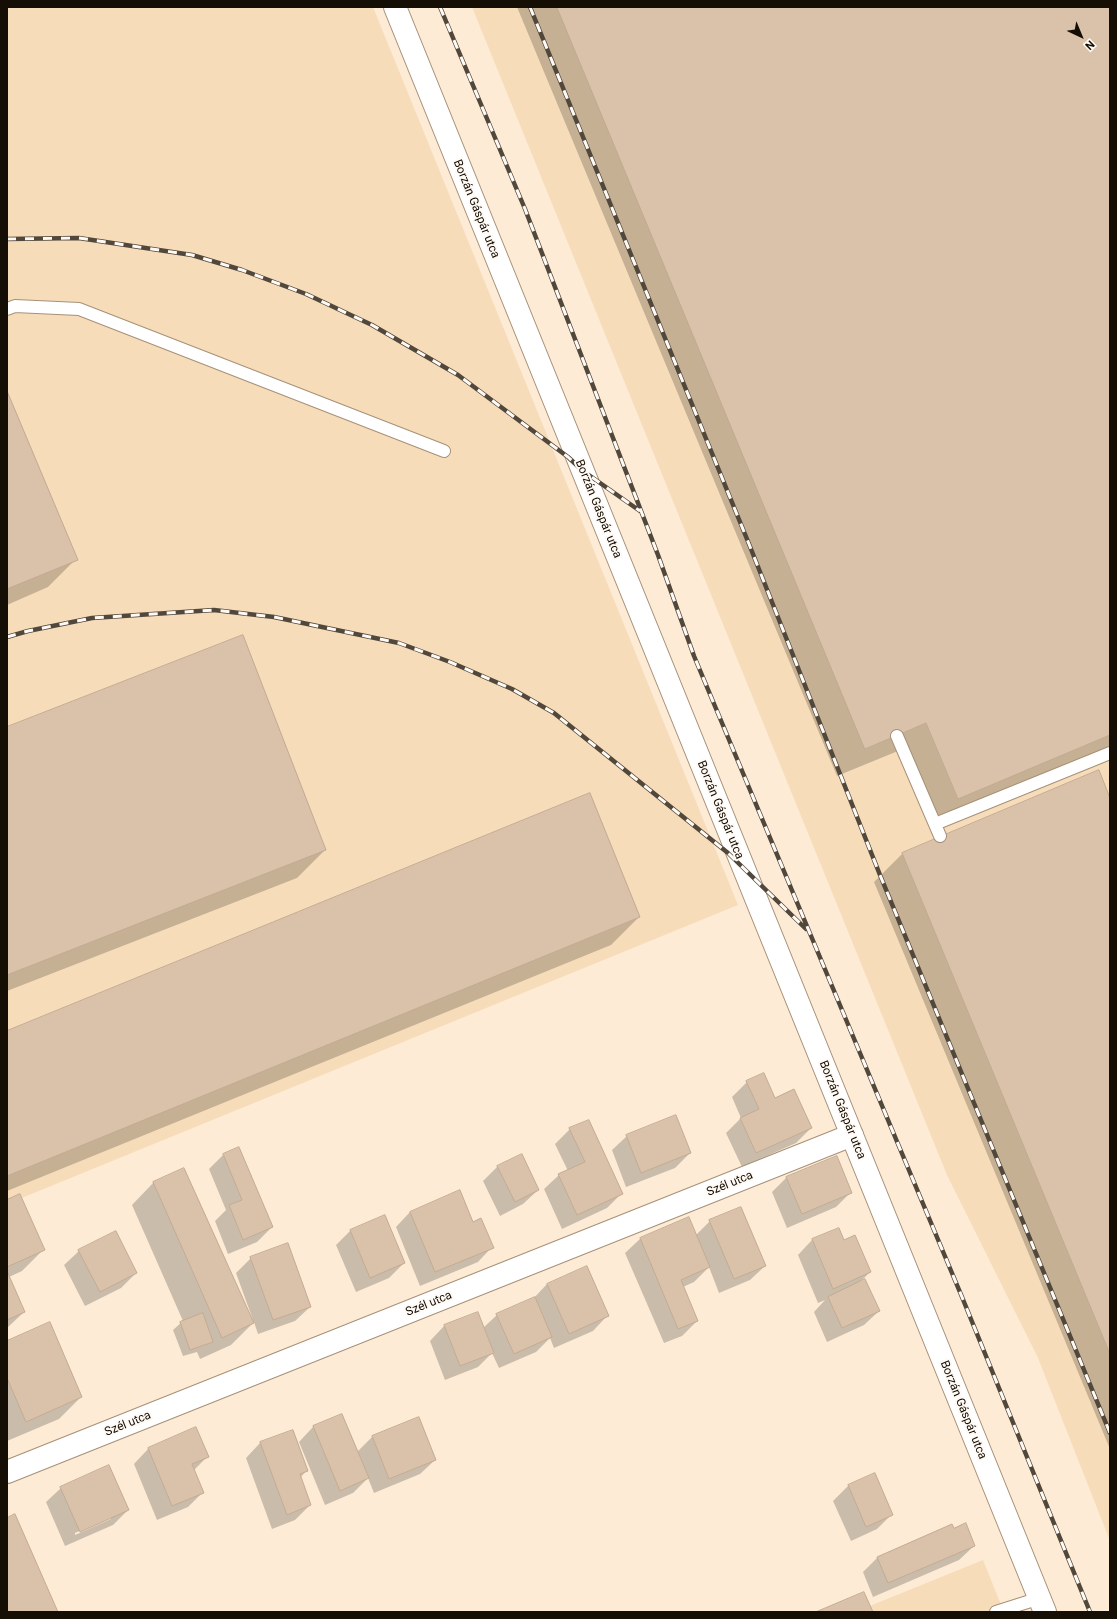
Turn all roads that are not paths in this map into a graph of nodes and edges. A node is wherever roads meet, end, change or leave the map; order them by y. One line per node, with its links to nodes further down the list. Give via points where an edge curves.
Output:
1 (394, 7): 8 (street, Borzán Gáspár utca)
2 (7, 309): 3 (lane, via 15,306 79,309)
3 (444, 451)
4 (896, 736): 6 (lane)
5 (1110, 753): 6 (lane)
6 (935, 824): 7 (lane)
7 (940, 836)
8 (852, 1135): 9 (street, Szél utca); 10 (street, Borzán Gáspár utca)
9 (7, 1472)
10 (1042, 1605): 11 (lane)
11 (996, 1612)

